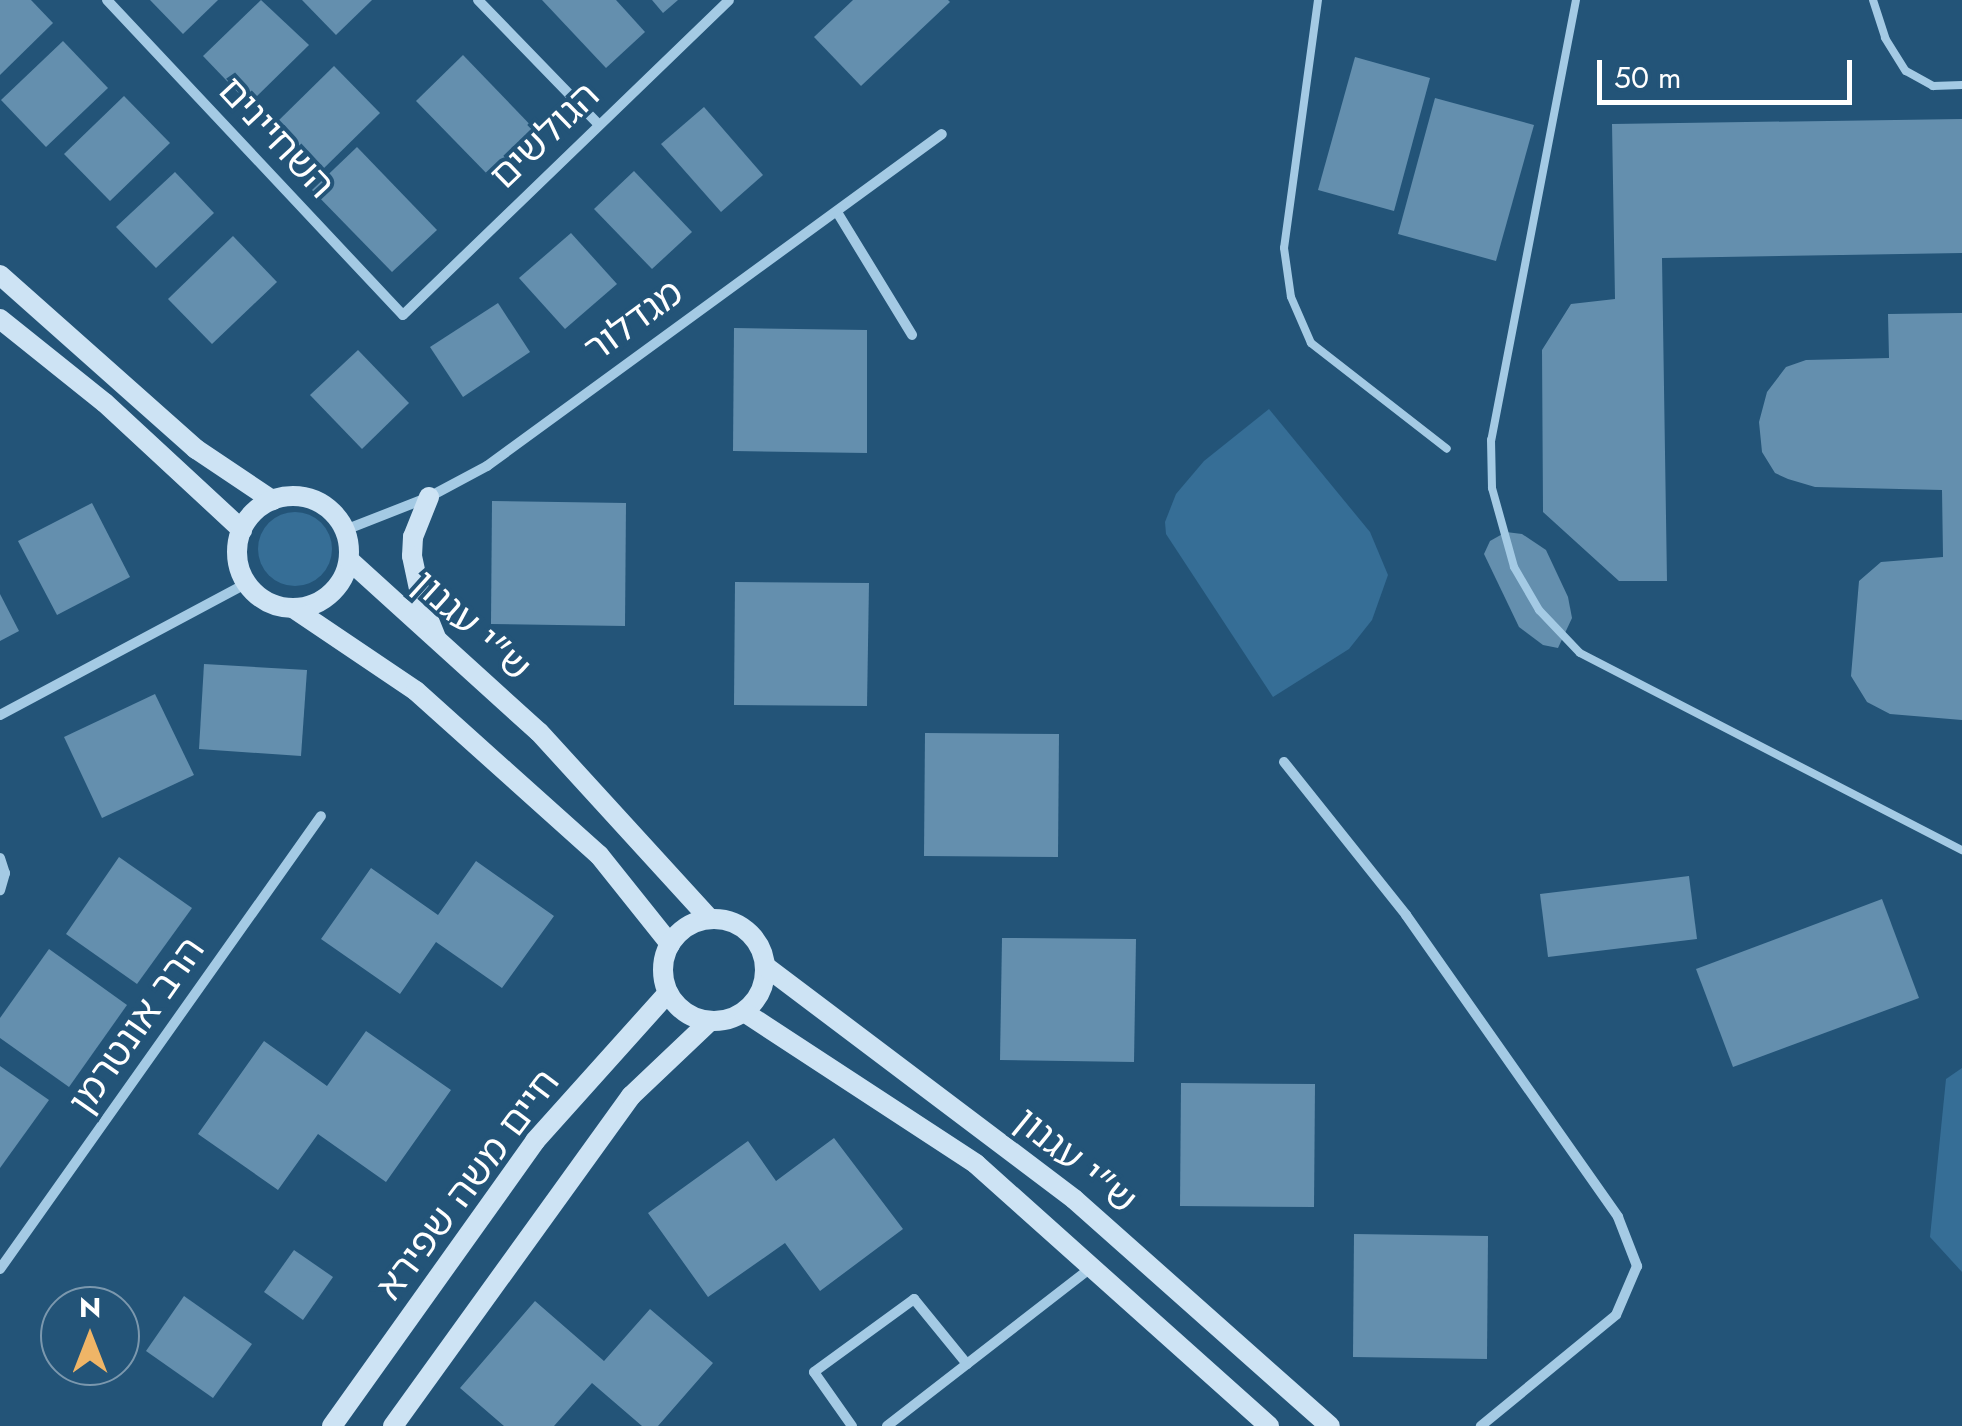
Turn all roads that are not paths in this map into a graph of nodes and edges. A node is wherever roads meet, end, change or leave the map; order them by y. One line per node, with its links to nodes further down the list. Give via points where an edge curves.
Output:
1 (107, 0): 12 (street, השחיינים)
2 (478, 0): 8 (street)
3 (728, 0): 8 (street, הגולשים)
4 (1318, 0): 15 (lane, via 1284,248 1291,298 1311,343)
5 (1576, 0): 27 (lane, via 1490,440 1492,488 1514,567 1538,610 1580,653)
6 (1873, 0): 7 (lane, via 1885,38 1906,71 1933,86)
7 (1962, 85)
8 (598, 123): 12 (street, הגולשים)
9 (942, 134): 10 (street, מגדלור)
10 (837, 212): 14 (street); 16 (street, מגדלור, via 487,466)
11 (0, 275): 17 (street, via 196,449)
12 (404, 315)
13 (0, 320): 18 (street, via 105,404)
14 (912, 336)
15 (1448, 449)
16 (429, 497): 19 (street, מגדלור); 23 (street, via 412,556)
17 (272, 500): 18 (street); 19 (street, via 306,497 336,515)
18 (242, 530): 21 (street, via 239,566)
19 (345, 530): 20 (street)
20 (349, 560): 22 (street, via 336,589); 23 (street, ש"י עגנון)
21 (247, 583): 22 (street, via 260,597); 24 (street)
22 (294, 608): 31 (street, via 416,691 599,855)
23 (439, 644): 30 (street, ש"י עגנון, via 539,732)
24 (0, 715)
25 (1284, 762): 45 (street, via 1417,931 1618,1218 1638,1266 1616,1315)
26 (320, 816): 37 (street, הרב אונטרמן)
27 (1962, 850)
28 (0, 858): 29 (street, via 6,873)
29 (0, 890)
30 (710, 919): 31 (street, via 680,931); 32 (street, via 726,920 754,937)
31 (670, 944): 33 (street, via 663,976)
32 (765, 966): 34 (street, via 757,999); 44 (street, ש"י עגנון, via 1074,1199)
33 (668, 993): 35 (street, via 694,1017); 40 (street, חיים משה שפירא, via 535,1141)
34 (744, 1012): 35 (street); 36 (street, ש"י עגנון, via 976,1164)
35 (710, 1021): 39 (street, חיים משה שפירא, via 631,1096)
36 (1090, 1268): 38 (street); 43 (street, ש"י עגנון)
37 (0, 1269)
38 (967, 1364): 41 (street, via 914,1299 814,1372); 42 (street)
39 (400, 1424)
40 (332, 1426)
41 (852, 1426)
42 (886, 1426)
43 (1270, 1426)
44 (1330, 1426)
45 (1482, 1426)

